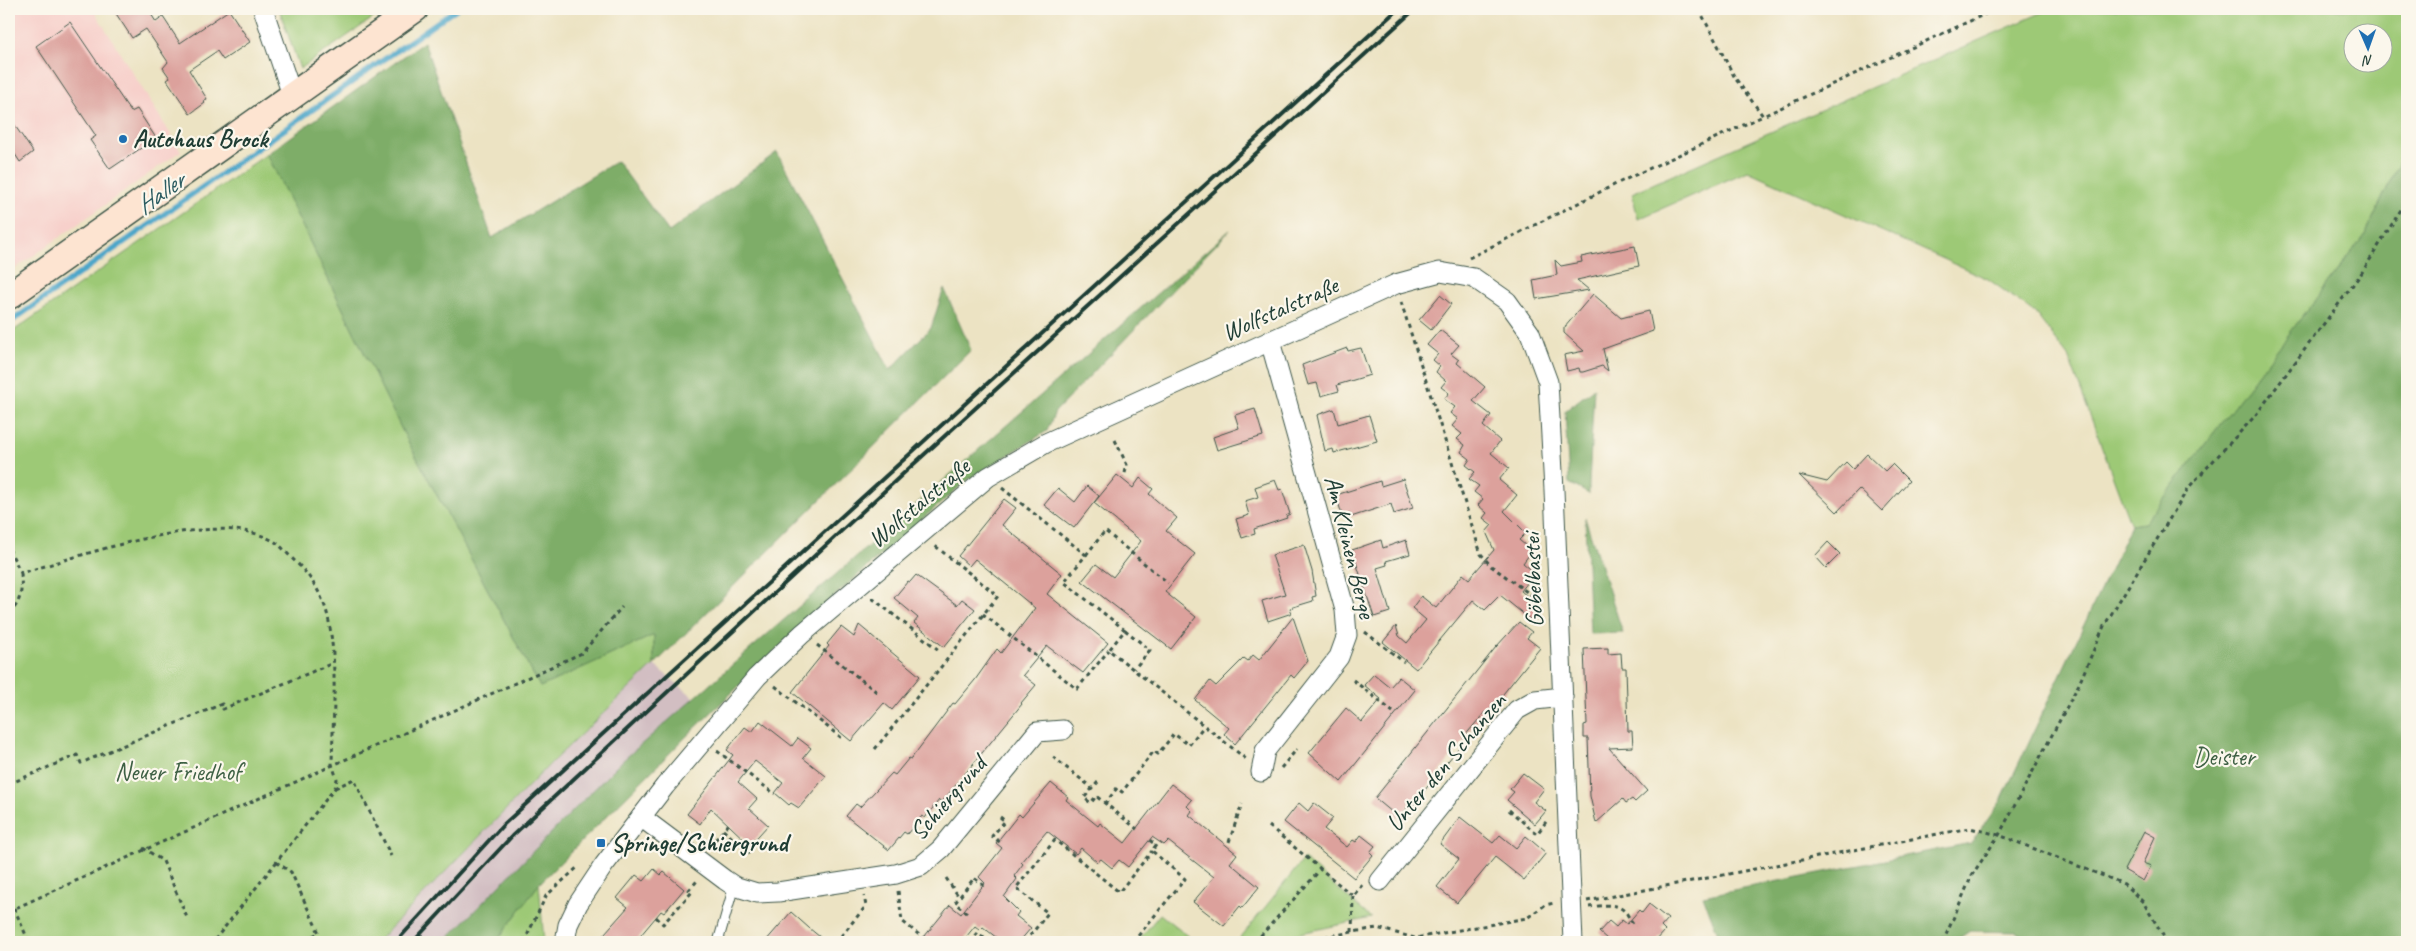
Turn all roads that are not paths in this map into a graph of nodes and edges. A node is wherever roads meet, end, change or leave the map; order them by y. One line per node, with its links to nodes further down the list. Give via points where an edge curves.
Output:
1 (264, 9): 3 (street)
2 (415, 9): 3 (street)
3 (292, 95): 5 (street)
4 (1440, 272): 6 (street, Wolfstalstraße, via 1396,284); 7 (street, Göbelbastei, via 1474,278 1507,301 1530,333 1548,382)
5 (9, 296)
6 (1270, 341): 9 (street, Am Kleinen Berge, via 1345,610 1347,635 1339,657 1265,751); 10 (street, Wolfstalstraße, via 1046,443 988,477 802,634 756,677)
7 (1563, 697): 11 (street, Unter den Schanzen, via 1535,700 1517,710); 15 (street, Göbelbastei)
8 (1063, 730): 12 (street, Schiergrund, via 1037,732 941,849 921,866 896,874 778,892 757,893)
9 (1261, 772)
10 (641, 817): 12 (street, Schiergrund); 13 (street, Wolfstalstraße, via 578,904 568,925)
11 (1380, 881)
12 (734, 886): 14 (lane)
13 (565, 942)
14 (718, 942)
15 (1573, 942)

